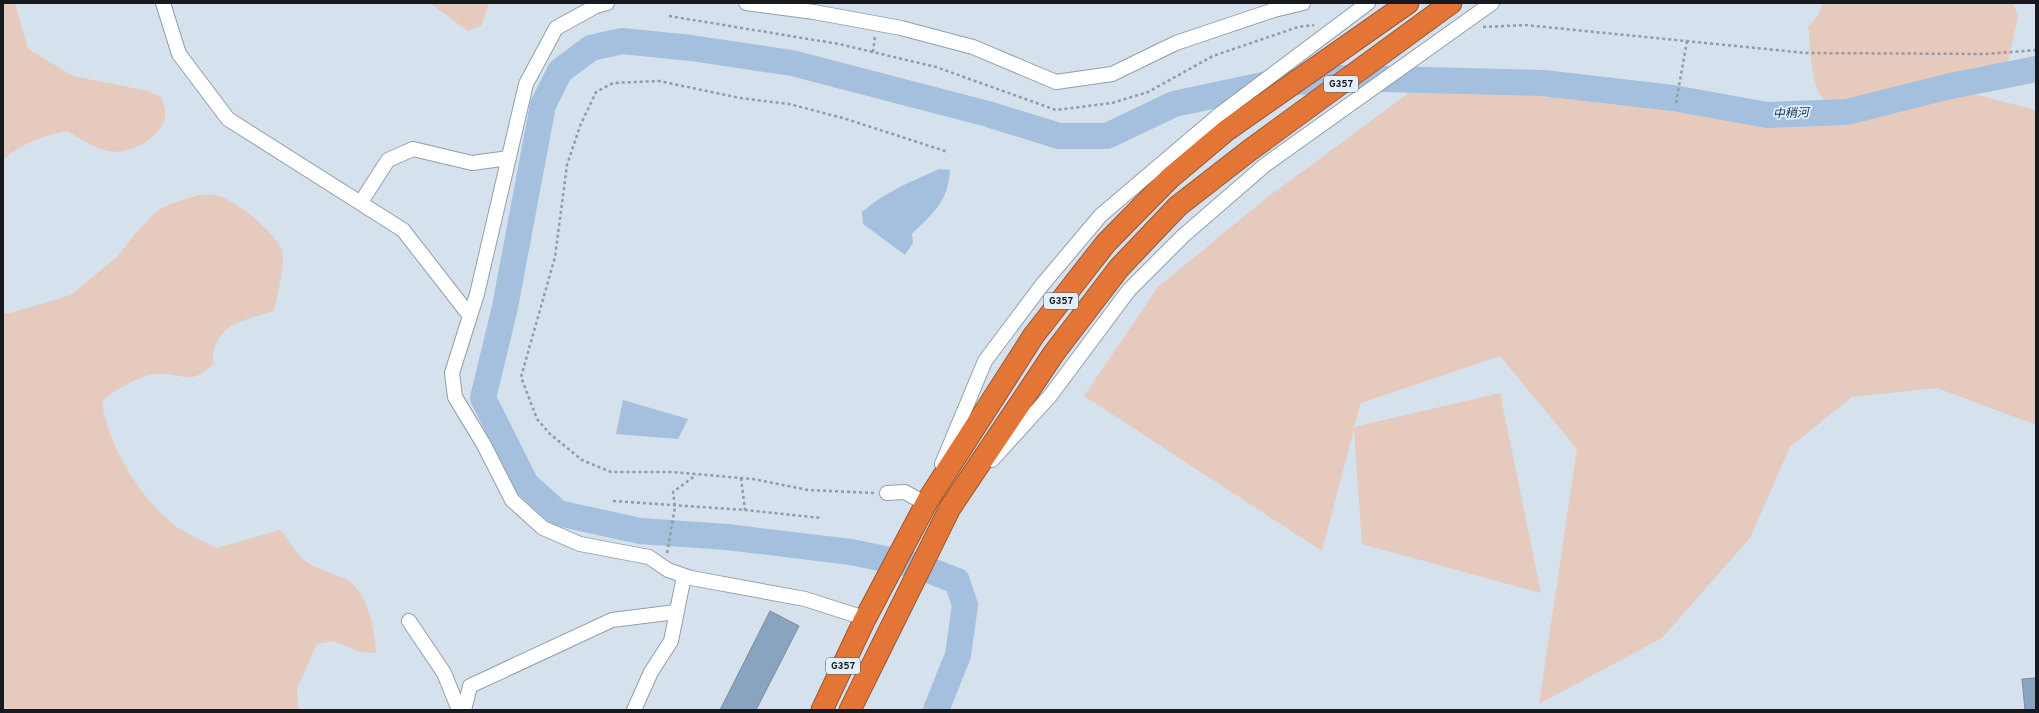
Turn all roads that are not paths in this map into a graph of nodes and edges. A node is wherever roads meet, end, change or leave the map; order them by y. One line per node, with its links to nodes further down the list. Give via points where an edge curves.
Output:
1 (163, 3): 11 (street, via 179,54 228,118)
2 (746, 3): 3 (street, via 814,12 908,30 973,47 1056,82 1112,74 1176,43 1274,10)
3 (1303, 3)
4 (1408, 3): 9 (highway, G357)
5 (1451, 3): 15 (highway, G357, via 1178,206 1119,268 1054,353)
6 (1492, 3): 15 (street, via 1265,165 1183,236 1129,290 1050,396)
7 (600, 4): 10 (street, via 556,28 526,84)
8 (1361, 5): 9 (street)
9 (1224, 122): 14 (highway, G357, via 1106,243 1034,335); 14 (street, via 1101,216 1037,291 985,360)
10 (508, 158): 11 (street, via 472,163 413,148 388,160); 12 (street)
11 (361, 202): 12 (street, via 403,230)
12 (470, 316): 16 (street, via 452,373 455,397 484,445 512,500 542,528 580,544 649,557 668,570)
13 (887, 493): 14 (street, via 905,492)
14 (927, 502): 19 (highway, G357)
15 (950, 508): 24 (highway, G357)
16 (684, 576): 17 (street); 19 (street, via 805,599 855,615)
17 (676, 612): 21 (street, via 612,620 470,686); 22 (street, via 671,641 651,672)
18 (409, 621): 20 (street, via 444,673)
19 (864, 621): 23 (highway, G357)
20 (459, 710)
21 (464, 710)
22 (634, 710)
23 (822, 710)
24 (850, 710)

